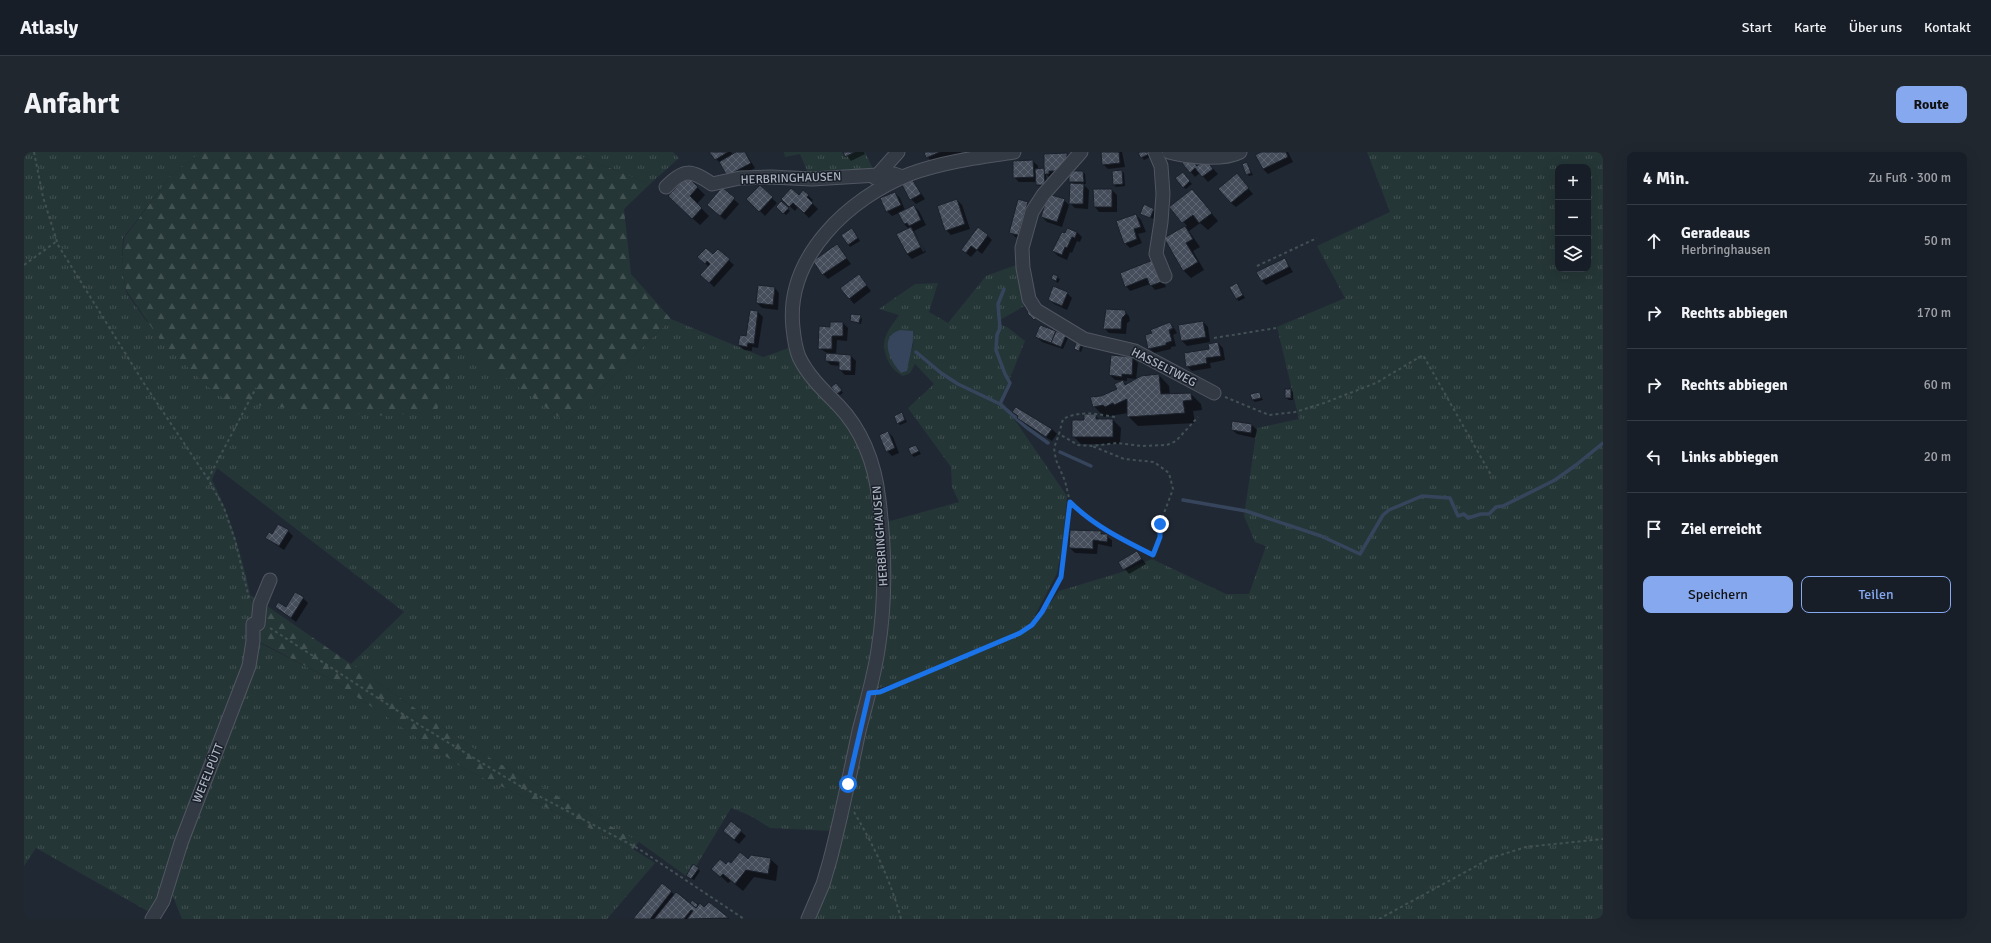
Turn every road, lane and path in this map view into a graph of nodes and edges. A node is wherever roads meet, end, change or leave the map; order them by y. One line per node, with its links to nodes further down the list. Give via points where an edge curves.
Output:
1 (34, 152): 13 (path, via 43,197)
2 (898, 152): 8 (street, HERBRINGHAUSEN)
3 (1014, 152): 9 (street, HERBRINGHAUSEN, via 934,167)
4 (1081, 152): 20 (street, HASSELTWEG, via 1043,194 1032,212 1022,248 1029,299 1036,310 1084,339 1135,351)
5 (1156, 152): 16 (street, via 1161,166 1163,194 1156,254)
6 (1169, 152): 7 (street, via 1216,157)
7 (1240, 152)
8 (878, 175): 9 (street, HERBRINGHAUSEN, via 894,174); 10 (street, HERBRINGHAUSEN, via 812,179 740,178 712,184 700,176 682,173); 11 (street, HERBRINGHAUSEN, via 866,192)
9 (903, 177): 11 (street, HERBRINGHAUSEN)
10 (666, 187)
11 (867, 196): 31 (street, HERBRINGHAUSEN, via 834,224 816,245 800,272 791,313 794,345 806,370 855,426 869,454 874,471 879,500 884,582 878,650)
12 (1317, 238): 15 (path)
13 (57, 241): 14 (path); 26 (path, via 145,385)
14 (24, 264)
15 (1256, 266)
16 (1166, 276)
17 (1276, 328): 18 (path)
18 (1214, 338)
19 (256, 388): 26 (path)
20 (1214, 393): 25 (path, via 1269,414 1295,412 1376,383 1423,354)
21 (1115, 417): 23 (path, via 1089,412 1079,413 1063,420)
22 (1198, 417): 24 (path, via 1176,441 1167,445 1117,443)
23 (1059, 434): 24 (path, via 1078,445); 27 (path, via 1054,448 1056,460 1066,481)
24 (1092, 446): 27 (path, via 1124,459 1154,462 1169,472 1174,489 1160,524 1160,537 1153,555 1098,526)
25 (1491, 475)
26 (208, 479): 28 (path, via 224,508)
27 (1070, 502): 31 (path, via 1061,577 1032,625 1020,633 880,692)
28 (244, 574)
29 (270, 580): 30 (street, WEFELPÜTT, via 260,604)
30 (256, 624): 34 (street, WEFELPÜTT, via 249,666 180,843 163,901); 35 (path, via 265,624 421,726 520,786 639,849)
31 (869, 693): 32 (street, HERBRINGHAUSEN)
32 (844, 802): 36 (street, HERBRINGHAUSEN, via 830,860); 37 (path, via 850,804 870,839 887,877)
33 (1603, 839): 38 (path, via 1526,847 1491,858)
34 (152, 919)
35 (744, 919)
36 (808, 919)
37 (901, 919)
38 (1379, 919)

